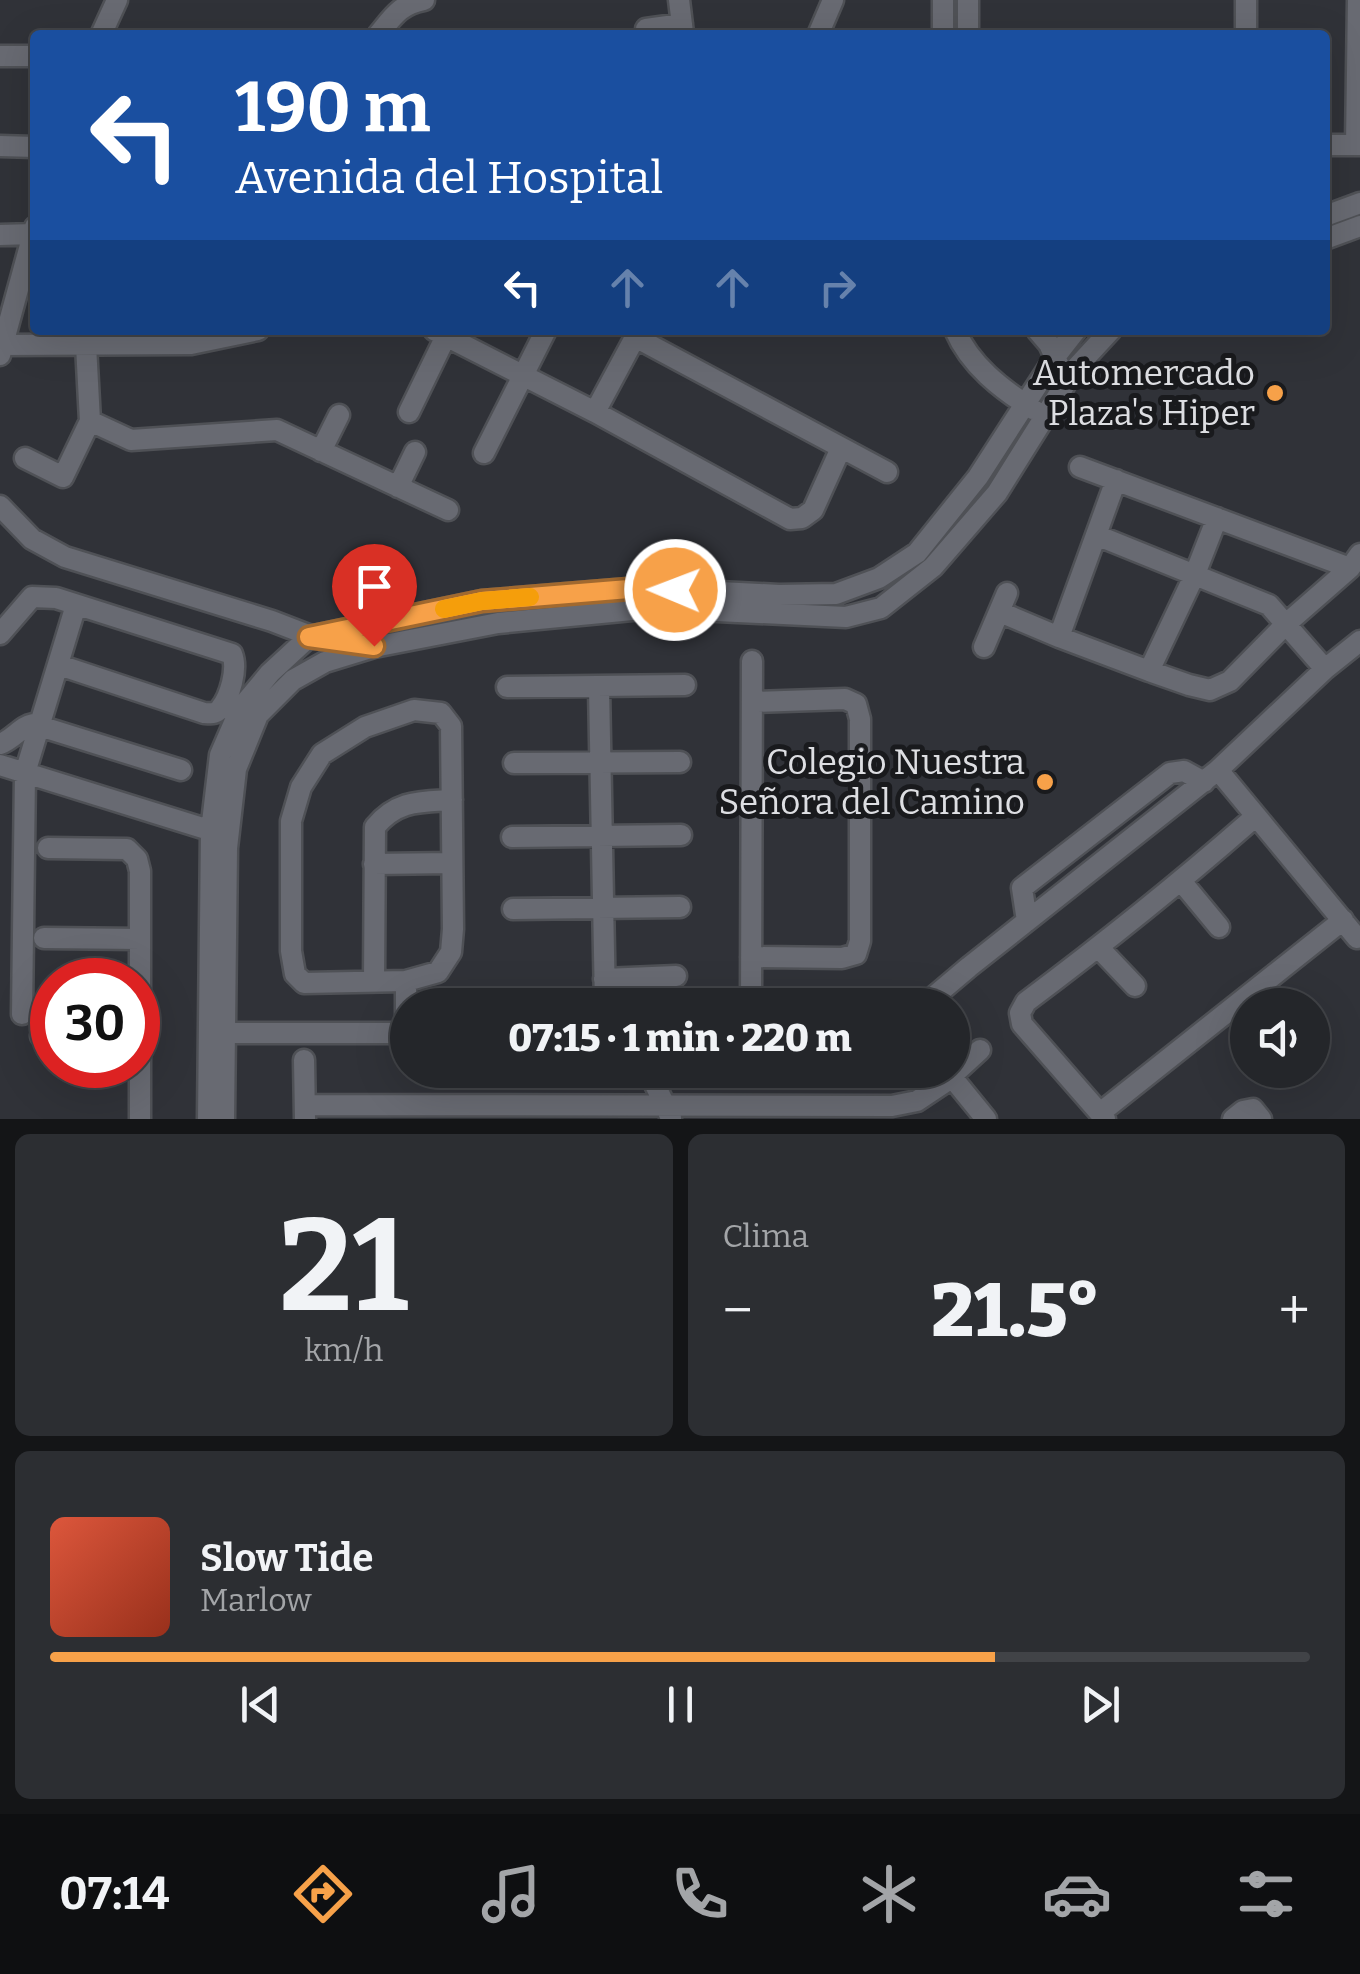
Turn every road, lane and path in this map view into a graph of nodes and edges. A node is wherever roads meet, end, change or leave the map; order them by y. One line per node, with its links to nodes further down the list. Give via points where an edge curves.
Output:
1 (118, 0): 11 (street)
2 (424, 0): 12 (street, via 401,8)
3 (679, 0): 10 (street)
4 (833, 0): 13 (street)
5 (943, 0): 14 (street)
6 (968, 0): 15 (street)
7 (1246, 0): 16 (street)
8 (1358, 0): 19 (street)
9 (646, 29): 10 (street)
10 (682, 29)
11 (103, 30)
12 (382, 30)
13 (820, 30)
14 (943, 30)
15 (968, 30)
16 (1246, 30)
17 (0, 56): 18 (street)
18 (30, 56)
19 (1358, 145): 21 (street)
20 (0, 146): 22 (street)
21 (1330, 146)
22 (30, 147)
23 (1360, 203): 24 (street)
24 (1330, 214)
25 (1360, 226): 28 (street)
26 (30, 230): 27 (street)
27 (0, 234)
28 (1330, 237)
29 (30, 244): 40 (street)
30 (234, 335): 41 (street, via 191,344)
31 (439, 335): 46 (street)
32 (444, 335): 43 (street)
33 (544, 335): 43 (street)
34 (636, 335): 47 (street)
35 (639, 335): 51 (street)
36 (957, 335): 45 (street, via 972,360)
37 (1041, 335): 42 (street)
38 (1072, 335): 42 (street)
39 (1106, 335): 44 (street)
40 (3, 337): 41 (street)
41 (86, 345): 50 (street)
42 (1056, 356): 44 (street); 45 (street)
43 (524, 375): 47 (street); 54 (street)
44 (1058, 397): 49 (street)
45 (1024, 404): 49 (street); 69 (street, via 978,477 917,553 879,578 836,594 641,588 542,596 482,601)
46 (408, 412)
47 (596, 412): 51 (street, via 790,519 813,510)
48 (339, 414): 52 (street)
49 (1045, 416): 72 (street, via 998,493 933,567 881,608 846,618 654,608 498,623)
50 (90, 421): 52 (street, via 132,440 276,430); 55 (street, via 63,478)
51 (841, 448): 57 (street)
52 (321, 451): 59 (street)
53 (415, 452): 59 (street)
54 (484, 453)
55 (25, 458)
56 (1080, 467): 58 (street)
57 (887, 472)
58 (1116, 480): 62 (street); 63 (street)
59 (398, 486): 61 (street)
60 (0, 506): 69 (street, via 32,539 65,557)
61 (448, 510)
62 (1217, 518): 64 (street); 65 (street)
63 (1096, 535): 65 (street); 70 (street)
64 (1355, 561): 67 (street)
65 (1194, 574): 67 (street, via 1269,605); 77 (street)
66 (76, 606): 68 (street, via 32,597); 75 (street); 75 (street, via 232,654 234,678 220,708 204,713)
67 (1286, 624): 76 (street); 77 (street, via 1230,681 1210,690)
68 (0, 634)
69 (309, 637): 72 (street); 78 (street, via 304,664); 94 (street, via 240,710 220,755)
70 (1059, 637): 73 (street, via 1004,602); 77 (street)
71 (1360, 641): 76 (street)
72 (374, 646): 78 (street)
73 (984, 648)
74 (752, 661): 82 (street)
75 (59, 664): 83 (street)
76 (1325, 669): 91 (street)
77 (1149, 671)
78 (292, 680): 94 (street, via 258,715)
79 (685, 684): 81 (street)
80 (507, 687): 81 (street)
81 (599, 687): 87 (street)
82 (752, 702): 111 (street); 111 (street, via 856,704 860,941 856,954 842,958)
83 (40, 727): 84 (street, via 27,725); 89 (street); 90 (street)
84 (0, 744)
85 (680, 762): 87 (street)
86 (514, 763): 87 (street)
87 (600, 763): 95 (street)
88 (0, 766): 90 (street)
89 (181, 770)
90 (25, 774): 94 (street); 123 (street)
91 (1211, 776): 93 (street); 122 (street)
92 (452, 800): 99 (street); 100 (street, via 408,803 383,817 375,827); 116 (street, via 451,726 441,713 414,710 365,727 322,754 302,787 291,820 295,974 304,983)
93 (1257, 818): 101 (street); 105 (street)
94 (220, 834): 124 (street)
95 (602, 835): 96 (street); 97 (street); 103 (street)
96 (681, 835)
97 (512, 837)
98 (48, 848): 109 (street, via 128,849 140,872)
99 (452, 863): 100 (street); 115 (street, via 451,952 438,972)
100 (374, 864): 116 (street)
101 (1181, 881): 106 (street); 110 (street)
102 (680, 907): 103 (street)
103 (603, 908): 104 (street); 114 (street)
104 (513, 909)
105 (1343, 920): 108 (street); 139 (street)
106 (1219, 927)
107 (44, 938): 109 (street)
108 (1357, 938)
109 (140, 939): 112 (street)
110 (1099, 948): 117 (street); 139 (street, via 1020,1012 1022,1024)
111 (751, 957): 121 (street)
112 (140, 958)
113 (676, 976): 114 (street)
114 (604, 979): 119 (street); 120 (street)
115 (406, 981): 116 (street); 118 (street)
116 (374, 982)
117 (1134, 986)
118 (406, 988)
119 (604, 988)
120 (608, 988)
121 (751, 988)
122 (945, 988)
123 (22, 1014)
124 (217, 1033): 125 (street); 141 (street); 142 (street)
125 (390, 1033)
126 (980, 1050): 127 (street)
127 (970, 1059)
128 (304, 1060): 133 (street)
129 (139, 1088): 140 (street)
130 (658, 1088): 137 (street)
131 (935, 1088): 138 (street)
132 (961, 1088): 143 (street)
133 (305, 1112): 134 (street)
134 (397, 1112): 135 (street)
135 (495, 1112): 136 (street)
136 (588, 1112): 137 (street)
137 (673, 1113): 138 (street)
138 (892, 1113)
139 (1103, 1116)
140 (140, 1119)
141 (208, 1119)
142 (224, 1119)
143 (986, 1119)
144 (1233, 1119): 145 (street, via 1253,1109)
145 (1262, 1119)

